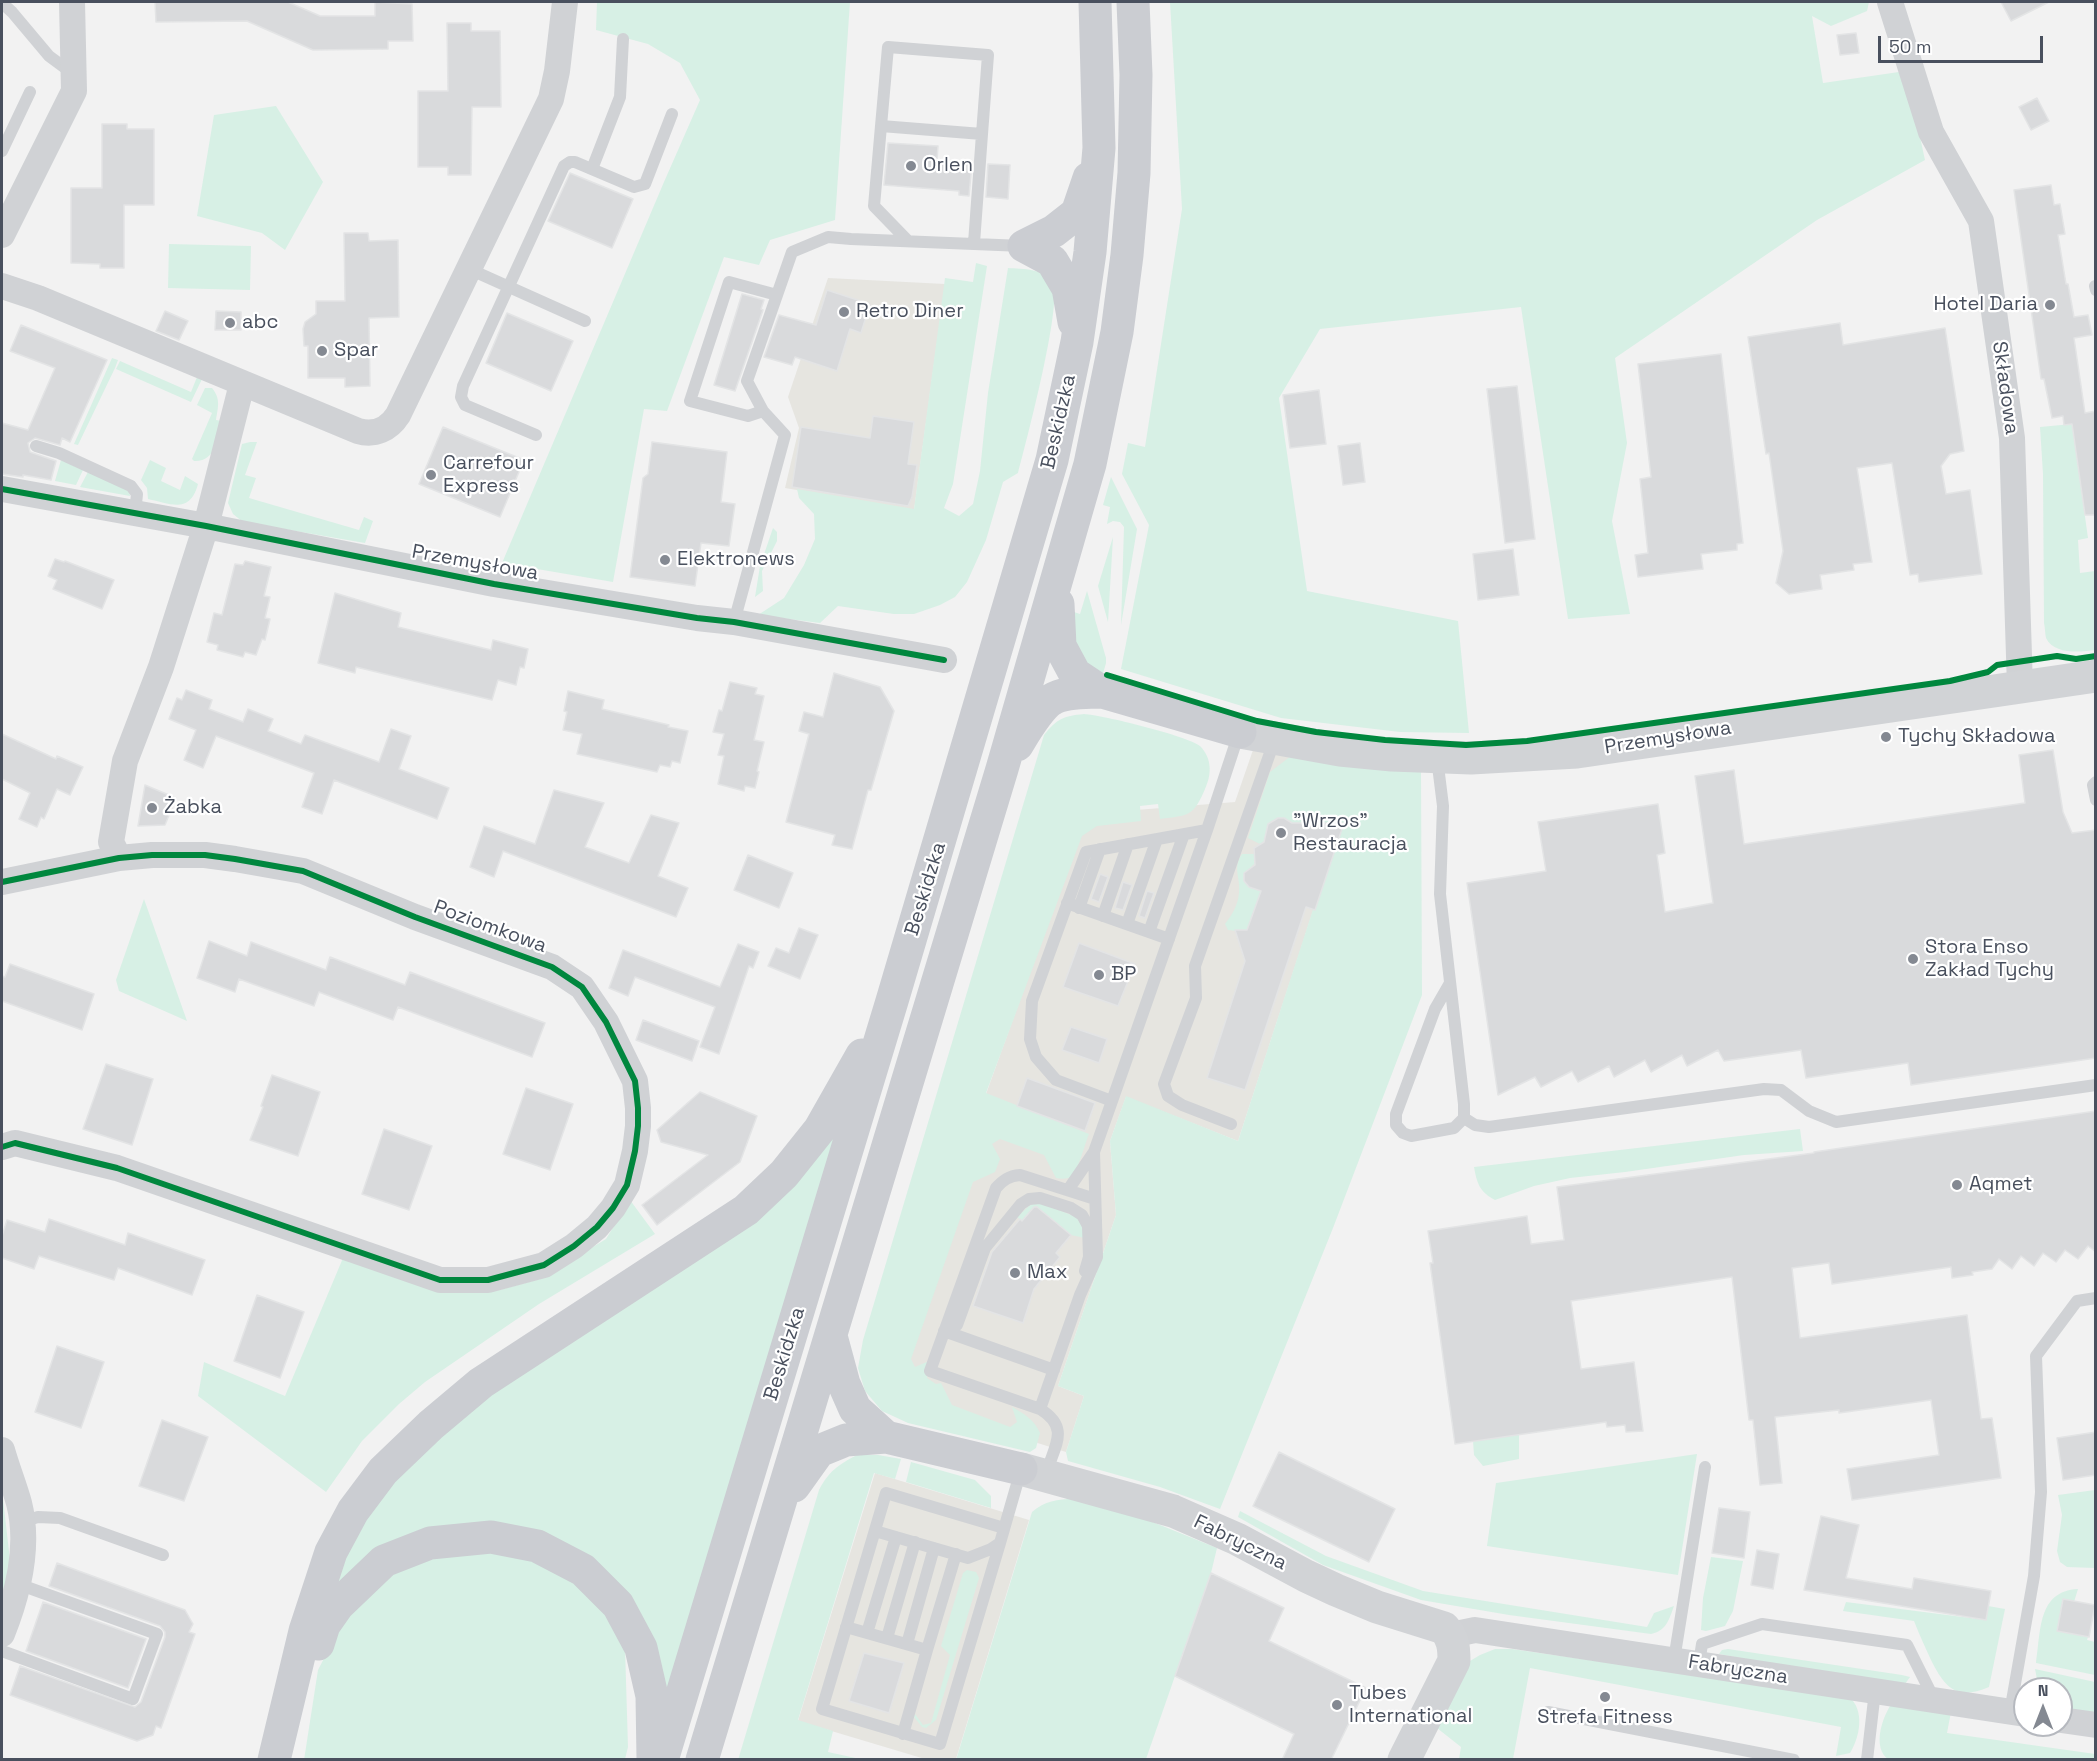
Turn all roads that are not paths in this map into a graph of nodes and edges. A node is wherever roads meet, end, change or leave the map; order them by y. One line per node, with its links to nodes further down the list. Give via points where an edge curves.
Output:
1 (72, 2): 8 (street)
2 (565, 2): 20 (street, via 551,99)
3 (1095, 2): 13 (main road, Beskidzka)
4 (1133, 2): 33 (main road, Beskidzka, via 1134,173 1124,282 1098,432)
5 (1890, 2): 37 (street, Składowa, via 1931,132 1981,221 2012,438)
6 (2, 3): 8 (lane, via 49,56)
7 (623, 39): 15 (lane, via 620,97)
8 (73, 74): 16 (street, via 74,91)
9 (30, 92): 14 (lane)
10 (672, 114): 15 (lane, via 645,184 634,187)
11 (881, 126): 12 (lane); 12 (lane, via 888,47 988,55); 17 (lane, via 874,206)
12 (982, 134): 18 (lane)
13 (1099, 148): 19 (main road, via 1077,213 1054,231); 25 (main road, Beskidzka)
14 (2, 151)
15 (592, 169): 22 (lane, via 575,162 564,166)
16 (2, 233)
17 (908, 241): 18 (lane); 23 (lane, via 828,237 792,252)
18 (974, 243): 19 (lane)
19 (1024, 246): 25 (main road, via 1052,261 1068,288)
20 (469, 269): 22 (lane); 26 (street, via 398,415 381,431 358,431)
21 (2, 286): 26 (street)
22 (508, 287): 24 (lane); 28 (lane, via 461,397 465,405)
23 (777, 295): 27 (lane, via 747,381); 27 (lane, via 729,282 690,401 748,416)
24 (585, 321)
25 (1077, 342): 57 (main road, Beskidzka, via 1052,460)
26 (242, 384): 32 (street)
27 (763, 411): 34 (lane, via 785,435)
28 (536, 435)
29 (36, 446): 31 (lane, via 131,486 137,494)
30 (2, 489): 31 (street, Przemysłowa)
31 (135, 513): 32 (street, Przemysłowa)
32 (206, 526): 34 (street, Przemysłowa, via 494,584); 49 (street, via 161,667 125,761 111,842)
33 (1058, 582): 38 (main road, via 1060,645 1075,674); 42 (main road, Beskidzka)
34 (734, 622): 35 (street, Przemysłowa)
35 (944, 660)
36 (2096, 676): 37 (street, Przemysłowa)
37 (2020, 687): 41 (street, Przemysłowa, via 1578,752)
38 (1102, 692): 39 (main road); 42 (main road, via 1052,700 1031,723)
39 (1240, 732): 40 (street, Przemysłowa); 45 (lane)
40 (1272, 739): 41 (street, Przemysłowa, via 1340,750); 61 (lane, via 1195,966 1196,998 1164,1084 1168,1096 1182,1105)
41 (1437, 757): 56 (lane, via 1443,806 1440,894)
42 (1002, 769): 70 (main road, Beskidzka)
43 (2096, 782): 44 (lane)
44 (2096, 800)
45 (1207, 830): 46 (lane); 55 (lane)
46 (1184, 834): 47 (lane); 54 (lane)
47 (1157, 839): 48 (lane); 53 (lane)
48 (1128, 844): 51 (lane, via 1086,852); 52 (lane)
49 (119, 858): 50 (street, Poziomkowa); 62 (street, Poziomkowa, via 205,855 303,871 552,967 582,987 606,1022 635,1081 638,1126 627,1185 597,1227 544,1265 488,1280 440,1280 117,1168 15,1143)
50 (2, 882)
51 (1073, 905): 52 (lane); 59 (lane, via 1032,1001 1030,1040 1036,1057 1056,1080)
52 (1103, 916): 53 (lane)
53 (1126, 924): 54 (lane)
54 (1149, 932): 55 (lane)
55 (1169, 939): 59 (lane)
56 (1450, 983): 60 (lane); 60 (lane, via 1434,1009 1395,1114 1396,1125 1411,1136 1454,1128)
57 (892, 1001): 105 (main road, via 820,1129 784,1174 746,1210 481,1383 382,1471 353,1511 331,1552 305,1631); 108 (main road, Beskidzka)
58 (2096, 1085): 60 (lane, via 1836,1122 1809,1112 1781,1090 1764,1089 1489,1127)
59 (1112, 1101): 63 (lane)
60 (1464, 1118)
61 (1231, 1124)
62 (2, 1147)
63 (1094, 1152): 64 (lane); 65 (lane)
64 (1068, 1190): 65 (lane); 66 (lane, via 1020,1175 1008,1177 996,1188)
65 (1095, 1198): 67 (lane, via 1097,1257)
66 (978, 1252): 67 (lane, via 1025,1201 1040,1198 1071,1208 1082,1215 1088,1226 1089,1257); 69 (lane, via 957,1325)
67 (1080, 1295): 71 (lane)
68 (2096, 1299): 97 (lane, via 2077,1301 2036,1356 2040,1502)
69 (944, 1331): 71 (lane); 72 (lane, via 930,1371)
70 (831, 1334): 73 (main road, via 855,1409); 77 (main road, Beskidzka)
71 (1054, 1370): 72 (lane)
72 (1040, 1409): 76 (lane, via 1051,1416 1059,1433)
73 (886, 1437): 76 (main road); 77 (main road, via 846,1440 819,1451)
74 (2, 1450): 78 (street, via 20,1505)
75 (1705, 1467): 96 (lane)
76 (1034, 1472): 79 (lane); 91 (street, Fabryczna, via 1173,1511 1336,1590 1444,1628)
77 (780, 1505): 109 (main road, Beskidzka)
78 (21, 1522): 86 (lane, via 38,1517 60,1518); 87 (street)
79 (1004, 1528): 80 (lane, via 886,1493); 83 (lane)
80 (875, 1531): 81 (lane); 88 (lane)
81 (896, 1537): 82 (lane); 89 (lane)
82 (915, 1542): 84 (lane); 92 (lane)
83 (1000, 1543): 85 (lane, via 968,1558); 104 (lane, via 940,1744)
84 (934, 1548): 85 (lane); 93 (lane)
85 (956, 1554): 94 (lane)
86 (163, 1555)
87 (18, 1584): 90 (street); 95 (lane, via 157,1634 133,1699)
88 (846, 1627): 89 (lane); 104 (lane, via 822,1709)
89 (867, 1633): 92 (lane)
90 (2, 1634)
91 (1451, 1635): 96 (street, Fabryczna, via 1475,1630); 110 (street, via 1454,1661)
92 (887, 1638): 93 (lane)
93 (906, 1644): 94 (lane)
94 (927, 1650): 104 (lane)
95 (2, 1651)
96 (1687, 1662): 98 (street, Fabryczna); 99 (lane, via 1702,1644 1762,1624 1907,1645)
97 (2022, 1677)
98 (1875, 1691): 99 (street, Fabryczna); 112 (lane)
99 (1934, 1700): 101 (street, Fabryczna)
100 (1548, 1712): 111 (lane)
101 (2013, 1712)
102 (2073, 1722): 103 (street)
103 (2096, 1725)
104 (903, 1734)
105 (274, 1760)
106 (292, 1760): 107 (main road, via 311,1665 324,1625 338,1605 384,1561 430,1543 491,1537 537,1546 584,1570 618,1605 641,1648 651,1696)
107 (653, 1760)
108 (662, 1760)
109 (702, 1760)
110 (1404, 1760)
111 (1794, 1760)
112 (1867, 1760)

